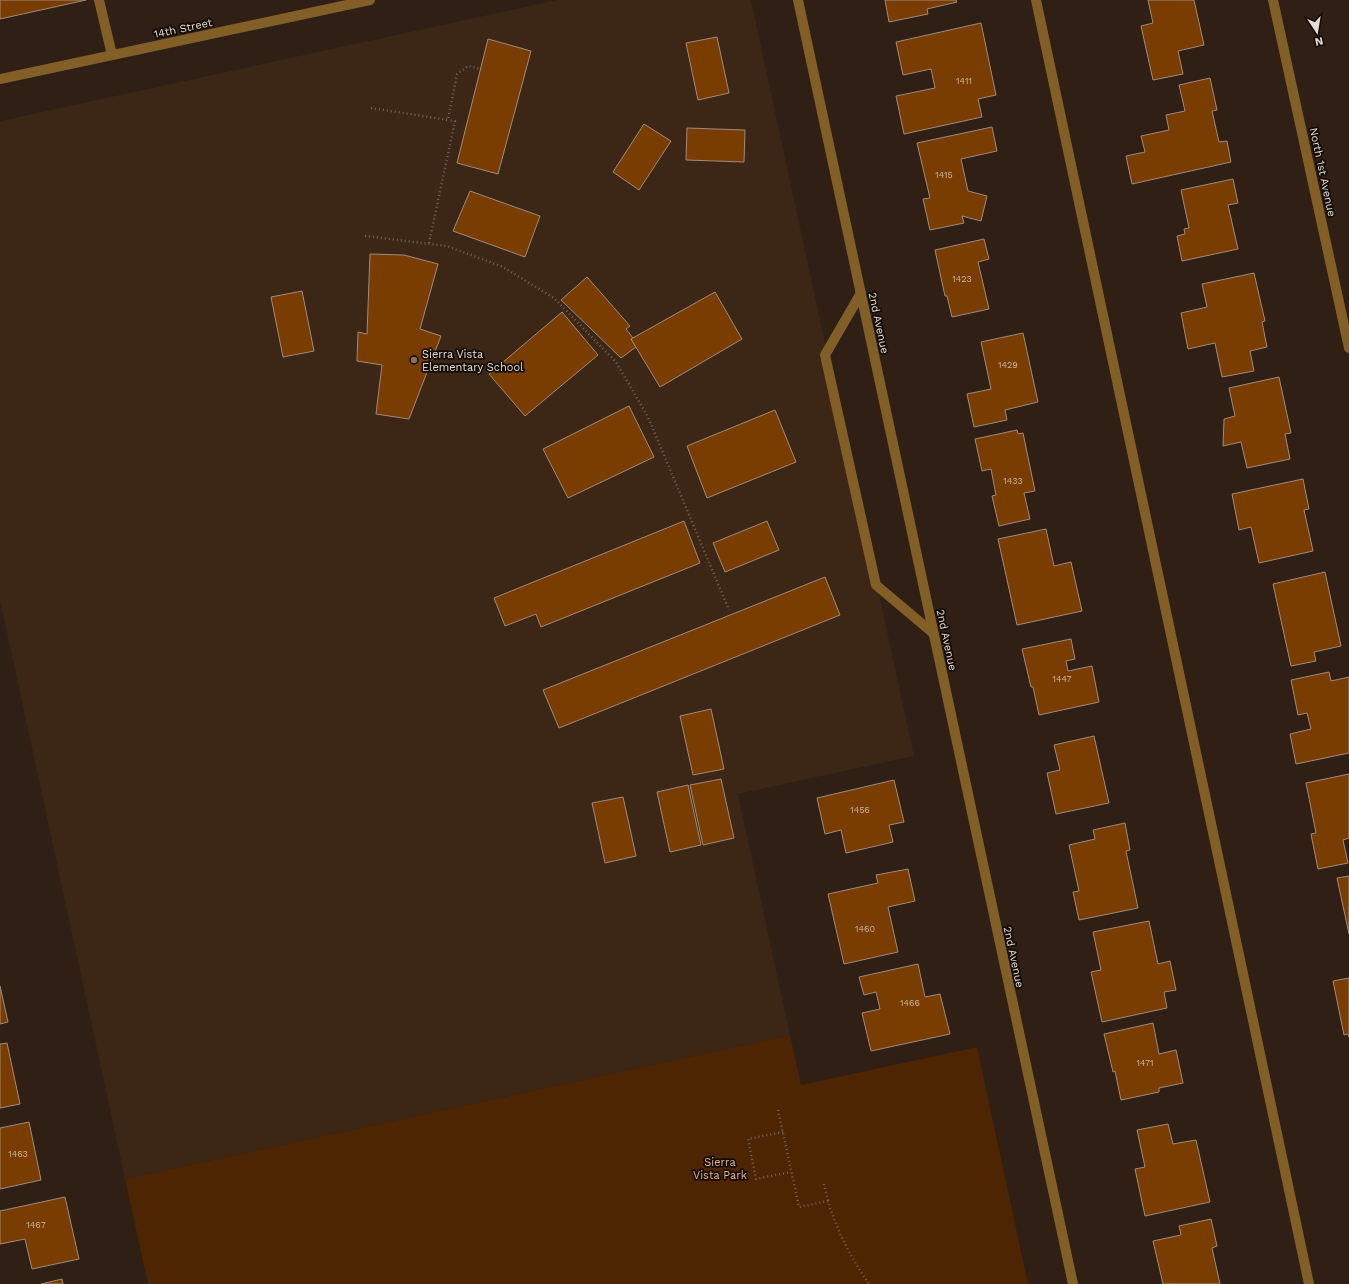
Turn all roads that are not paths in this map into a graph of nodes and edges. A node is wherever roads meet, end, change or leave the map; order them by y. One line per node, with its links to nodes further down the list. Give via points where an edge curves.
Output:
1 (99, 0): 7 (street)
2 (370, 0): 6 (street, 14th Street)
3 (798, 0): 9 (street, 2nd Avenue)
4 (1036, 0): 13 (street)
5 (1273, 0): 10 (street, North 1st Avenue)
6 (340, 3): 7 (street, 14th Street)
7 (112, 55): 8 (street, 14th Street)
8 (0, 79)
9 (861, 293): 11 (street, 2nd Avenue); 11 (street, via 825,355 876,585)
10 (1349, 348)
11 (933, 633): 12 (street, 2nd Avenue)
12 (1073, 1284)
13 (1308, 1284)

